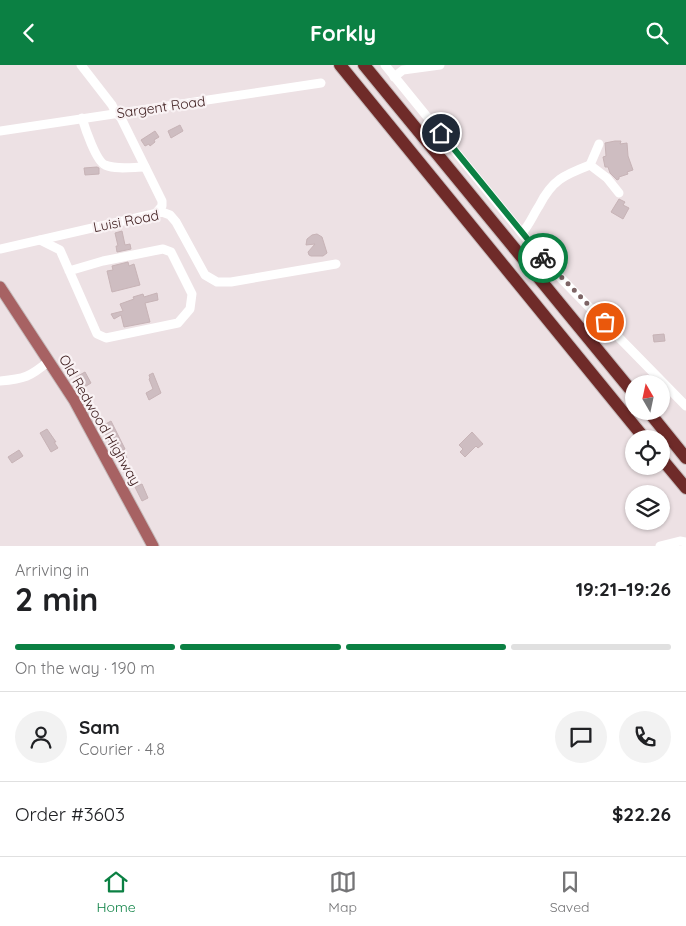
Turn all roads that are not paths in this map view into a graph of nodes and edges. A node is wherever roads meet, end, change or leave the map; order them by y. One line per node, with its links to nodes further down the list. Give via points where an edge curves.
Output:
1 (81, 65): 8 (street)
2 (340, 65): 27 (highway)
3 (364, 65): 24 (highway)
4 (385, 65): 6 (street)
5 (440, 65): 6 (street, via 403,71)
6 (394, 77): 16 (street)
7 (321, 83): 8 (street, Sargent Road)
8 (117, 113): 9 (street, Sargent Road); 13 (street)
9 (82, 119): 10 (street, Sargent Road); 13 (street, via 104,164)
10 (0, 131)
11 (599, 144): 12 (street)
12 (590, 165): 14 (street); 16 (street, via 550,187)
13 (145, 167): 15 (street, via 162,201)
14 (619, 193)
15 (157, 212): 17 (street, Luisi Road); 19 (street, Luisi Road, via 170,215 205,275 217,282)
16 (522, 233): 25 (street, via 547,263)
17 (40, 240): 18 (street, Luisi Road); 20 (street, via 60,250)
18 (0, 249)
19 (336, 264)
20 (69, 271): 20 (street, via 98,334 106,338 178,323 190,309 192,295 171,252 163,249)
21 (0, 287): 22 (main road, Old Redwood Highway)
22 (49, 361): 23 (street, via 29,376); 32 (main road, Old Redwood Highway, via 74,400)
23 (0, 381)
24 (625, 383)
25 (686, 405)
26 (655, 420): 28 (highway)
27 (639, 430)
28 (686, 458)
29 (670, 469): 30 (highway)
30 (686, 488)
31 (686, 542): 33 (street)
32 (153, 546)
33 (660, 546)

